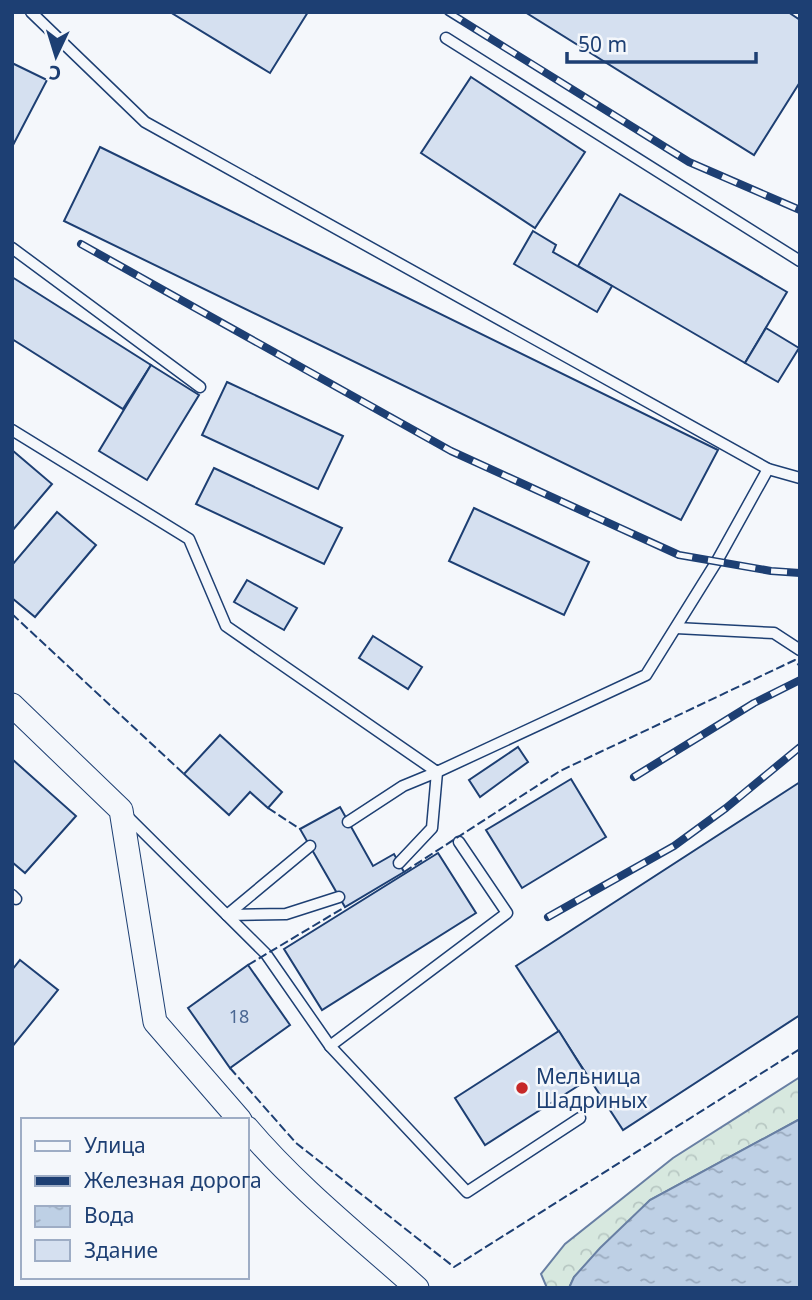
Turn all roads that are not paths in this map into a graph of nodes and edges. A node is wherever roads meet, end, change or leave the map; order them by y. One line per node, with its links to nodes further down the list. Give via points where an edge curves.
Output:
1 (32, 12): 7 (lane, via 145,122)
2 (446, 38): 4 (lane)
3 (12, 248): 5 (lane)
4 (800, 261)
5 (200, 387)
6 (12, 430): 12 (lane, via 189,539 226,626)
7 (768, 469): 8 (lane); 9 (lane)
8 (800, 478)
9 (676, 628): 10 (lane, via 774,633); 12 (lane, via 646,675)
10 (800, 650)
11 (12, 705): 13 (street)
12 (437, 772): 14 (lane, via 403,786); 17 (lane, via 432,828)
13 (121, 810): 19 (lane); 21 (street, via 155,1022)
14 (348, 822)
15 (459, 842): 20 (lane, via 507,913)
16 (310, 846): 19 (lane)
17 (399, 863)
18 (339, 897): 19 (lane, via 286,914)
19 (227, 915): 20 (lane, via 267,954)
20 (330, 1046): 22 (lane, via 467,1192)
21 (238, 1118)
22 (580, 1118)
23 (248, 1129): 24 (street, via 305,1188)
24 (417, 1288)

